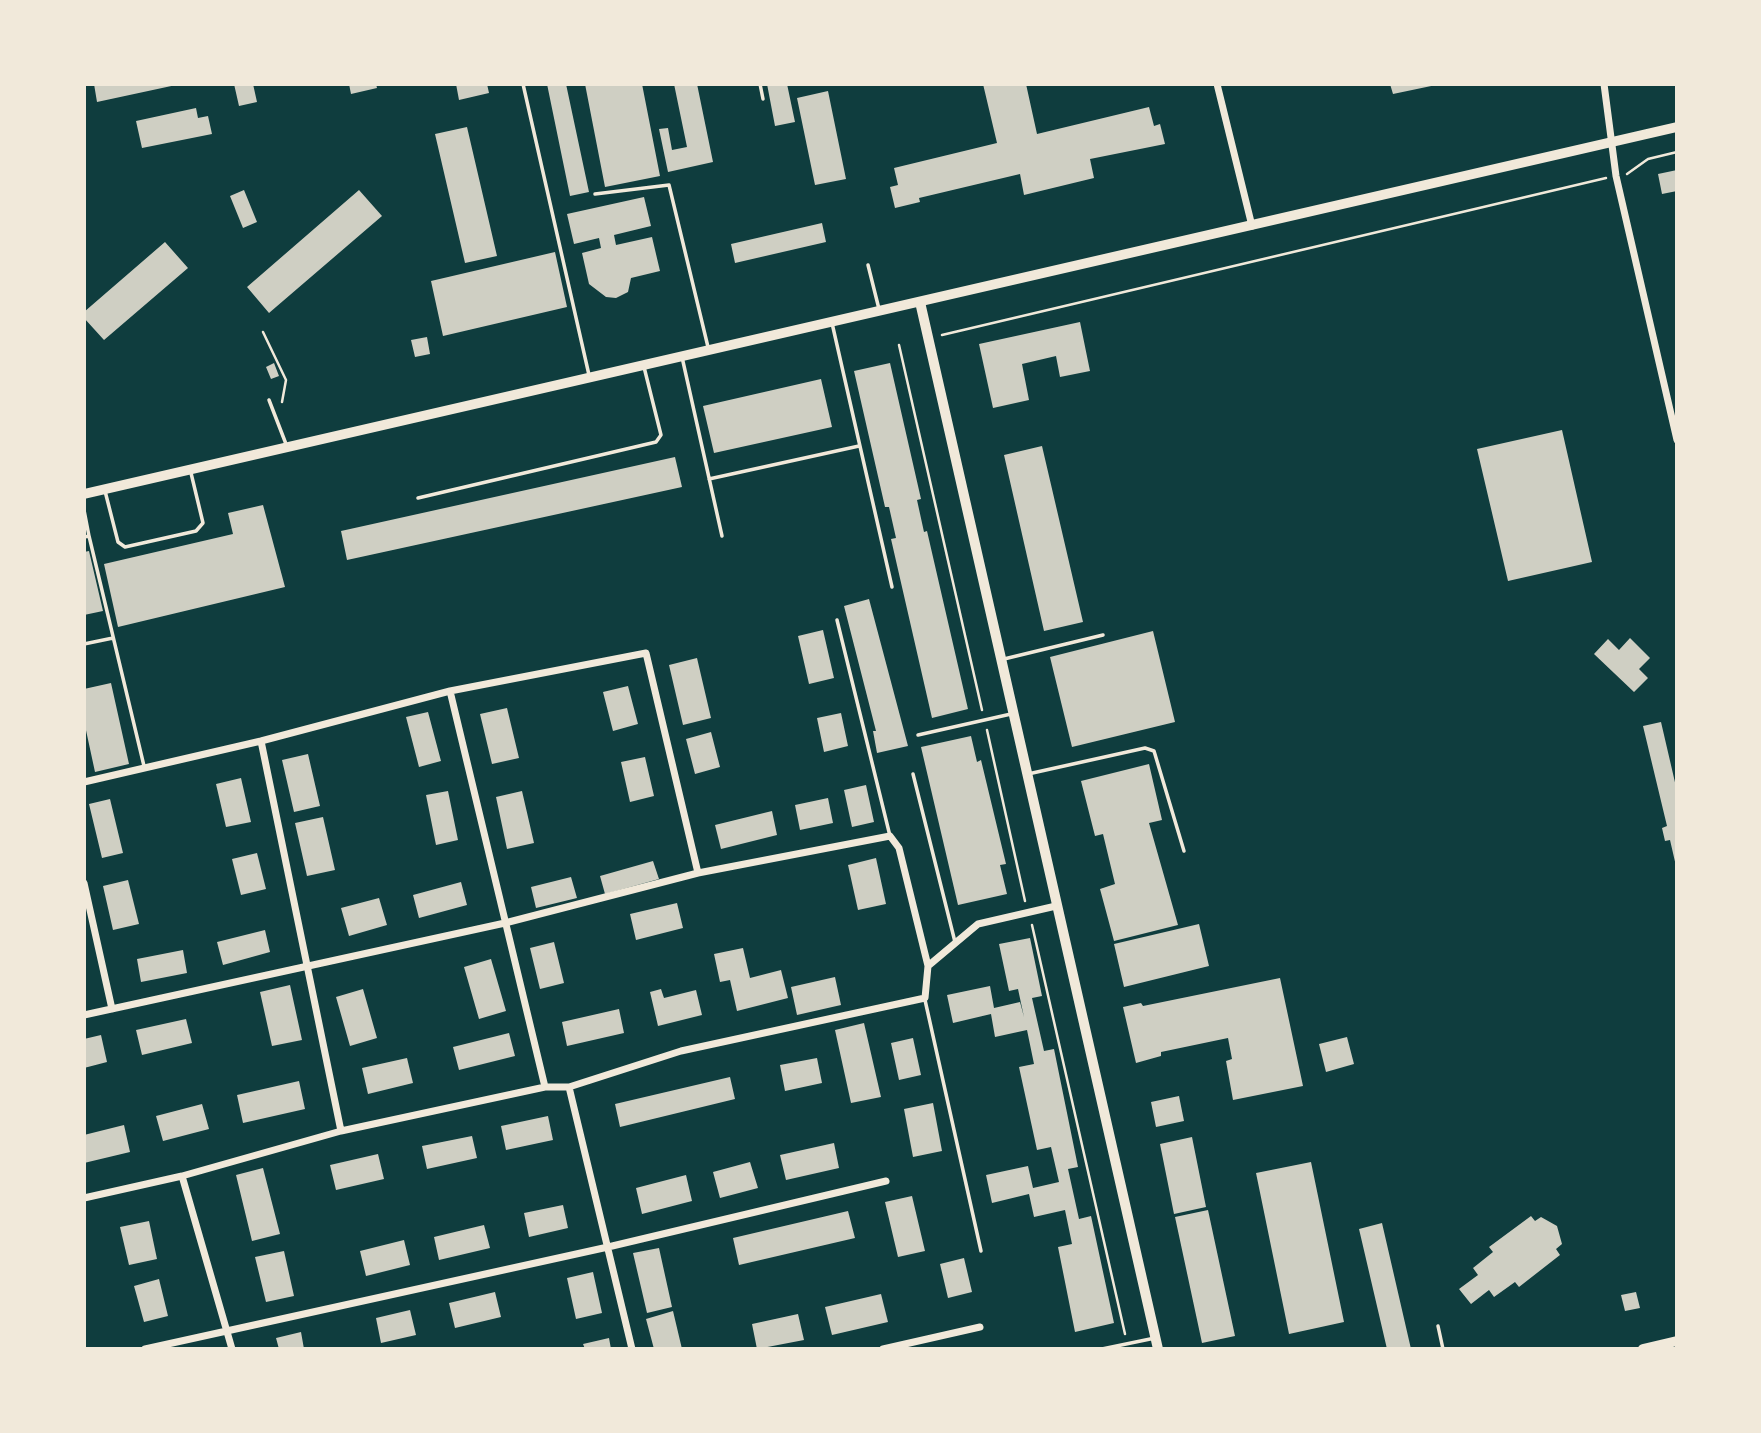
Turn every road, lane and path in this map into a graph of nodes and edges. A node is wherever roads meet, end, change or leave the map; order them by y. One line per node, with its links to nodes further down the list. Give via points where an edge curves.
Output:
1 (523, 84): 22 (lane)
2 (760, 84): 5 (lane)
3 (1217, 84): 11 (street)
4 (1604, 84): 7 (street)
5 (763, 99)
6 (1677, 127): 7 (main road)
7 (1611, 142): 9 (street); 11 (main road)
8 (1677, 152): 9 (path, via 1648,159)
9 (1616, 176): 17 (path); 25 (street)
10 (595, 194): 19 (lane, via 669,185)
11 (1252, 226): 13 (main road)
12 (868, 265): 14 (lane)
13 (920, 302): 14 (main road); 17 (street)
14 (880, 311): 15 (main road)
15 (832, 322): 19 (main road); 27 (lane)
16 (263, 332): 24 (path, via 286,380)
17 (928, 338): 41 (street)
18 (898, 345): 44 (path)
19 (709, 349): 20 (main road)
20 (682, 356): 21 (main road); 29 (lane)
21 (644, 365): 22 (main road); 32 (lane, via 662,435 656,442)
22 (589, 377): 26 (main road)
23 (268, 400): 26 (lane)
24 (282, 404)
25 (1677, 440)
26 (287, 446): 28 (main road)
27 (859, 446): 29 (lane); 36 (lane)
28 (190, 469): 30 (main road); 30 (lane, via 203,523 196,531 125,547 118,542)
29 (709, 479): 35 (lane)
30 (104, 489): 31 (main road)
31 (84, 494)
32 (418, 498)
33 (84, 510): 34 (lane)
34 (86, 536): 39 (lane)
35 (722, 536)
36 (892, 587)
37 (837, 620): 51 (lane)
38 (1104, 635): 41 (lane)
39 (113, 638): 40 (lane); 47 (lane)
40 (84, 644)
41 (1002, 660): 43 (street)
42 (450, 691): 46 (street); 53 (street, via 646,653); 57 (street)
43 (1013, 713): 44 (lane); 49 (street)
44 (984, 720): 45 (lane); 56 (path)
45 (918, 736)
46 (261, 741): 47 (street); 59 (street)
47 (144, 766): 50 (street)
48 (913, 774): 58 (lane)
49 (1026, 774): 52 (lane, via 1145,748 1154,751); 55 (street)
50 (84, 782)
51 (890, 836): 53 (street); 60 (street, via 899,848)
52 (1184, 852)
53 (698, 873): 57 (street)
54 (84, 883): 62 (street)
55 (1056, 906): 56 (street); 75 (street)
56 (1028, 913): 58 (street, via 978,924); 77 (path)
57 (505, 923): 59 (street); 64 (street)
58 (955, 942): 60 (street)
59 (306, 966): 62 (street); 66 (street)
60 (928, 966): 61 (street)
61 (925, 998): 65 (street, via 681,1051); 71 (lane)
62 (112, 1009): 63 (street)
63 (84, 1016)
64 (545, 1087): 65 (street); 66 (street)
65 (569, 1087): 70 (street)
66 (341, 1131): 67 (street)
67 (182, 1176): 69 (street); 74 (street)
68 (886, 1181): 70 (street)
69 (84, 1198)
70 (608, 1247): 74 (street); 80 (street)
71 (981, 1251)
72 (1438, 1326): 84 (lane)
73 (980, 1327): 81 (street)
74 (226, 1330): 78 (street); 79 (street)
75 (1155, 1338): 77 (lane); 83 (street)
76 (1677, 1341): 85 (street)
77 (1127, 1343): 82 (lane)
78 (145, 1349)
79 (232, 1349)
80 (632, 1349)
81 (883, 1349)
82 (1102, 1349)
83 (1158, 1349)
84 (1443, 1349)
85 (1643, 1349)

